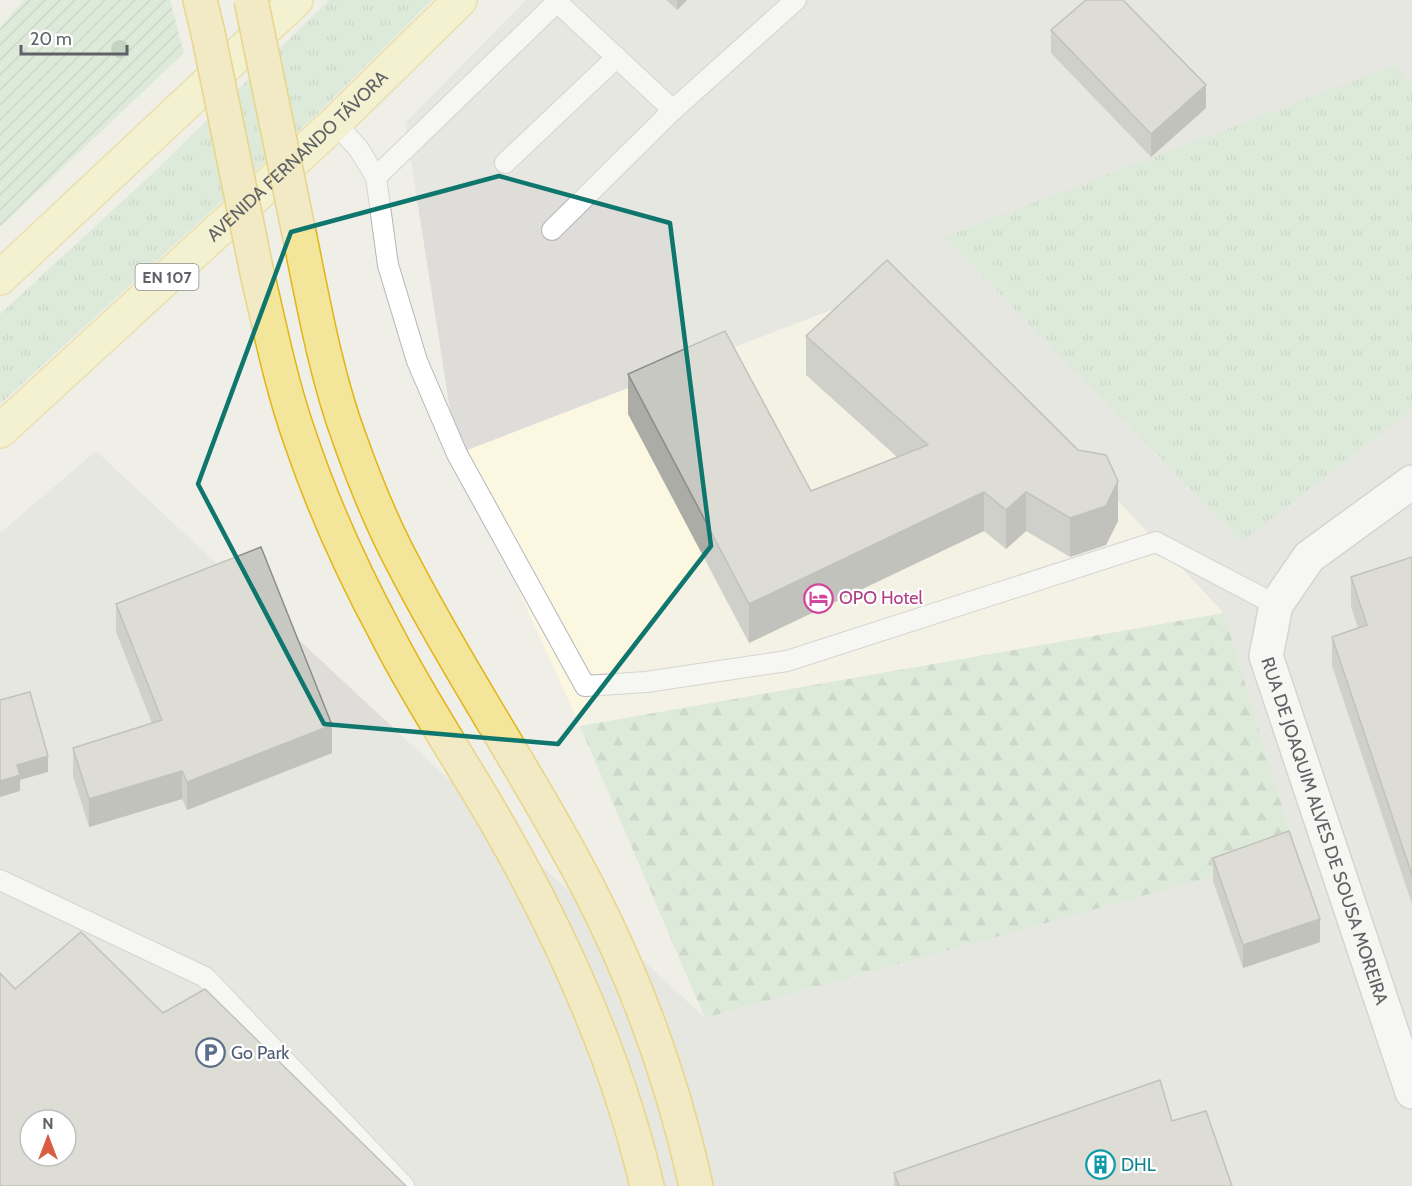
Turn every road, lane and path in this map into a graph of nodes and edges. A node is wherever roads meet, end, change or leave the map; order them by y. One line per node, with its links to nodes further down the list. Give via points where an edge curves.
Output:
1 (200, 0): 19 (highway, bridge, via 257,273 299,437 326,507 387,636 502,831 567,957 598,1029)
2 (251, 0): 20 (highway, bridge, via 329,369 349,438 408,573 553,825 622,960 673,1098)
3 (296, 0): 12 (main road)
4 (460, 0): 8 (main road, AVENIDA FERNANDO TÁVORA / EN 107)
5 (796, 0): 7 (lane)
6 (617, 57): 7 (lane); 9 (lane); 10 (lane, via 557,2)
7 (673, 110): 11 (lane)
8 (335, 123): 10 (lane, via 358,148); 13 (main road, AVENIDA FERNANDO TÁVORA / EN 107)
9 (505, 163)
10 (376, 177): 15 (lane, via 388,265 417,361 457,454 585,686 645,682 787,661 1156,542)
11 (552, 230)
12 (0, 278)
13 (0, 431)
14 (1412, 482): 15 (street, RUA DE JOAQUIM ALVES DE SOUSA MOREIRA, via 1309,557)
15 (1276, 605): 17 (street, RUA DE JOAQUIM ALVES DE SOUSA MOREIRA, via 1266,656)
16 (0, 880): 18 (lane, via 205,977)
17 (1412, 1092)
18 (404, 1186)
19 (647, 1186)
20 (696, 1186)

